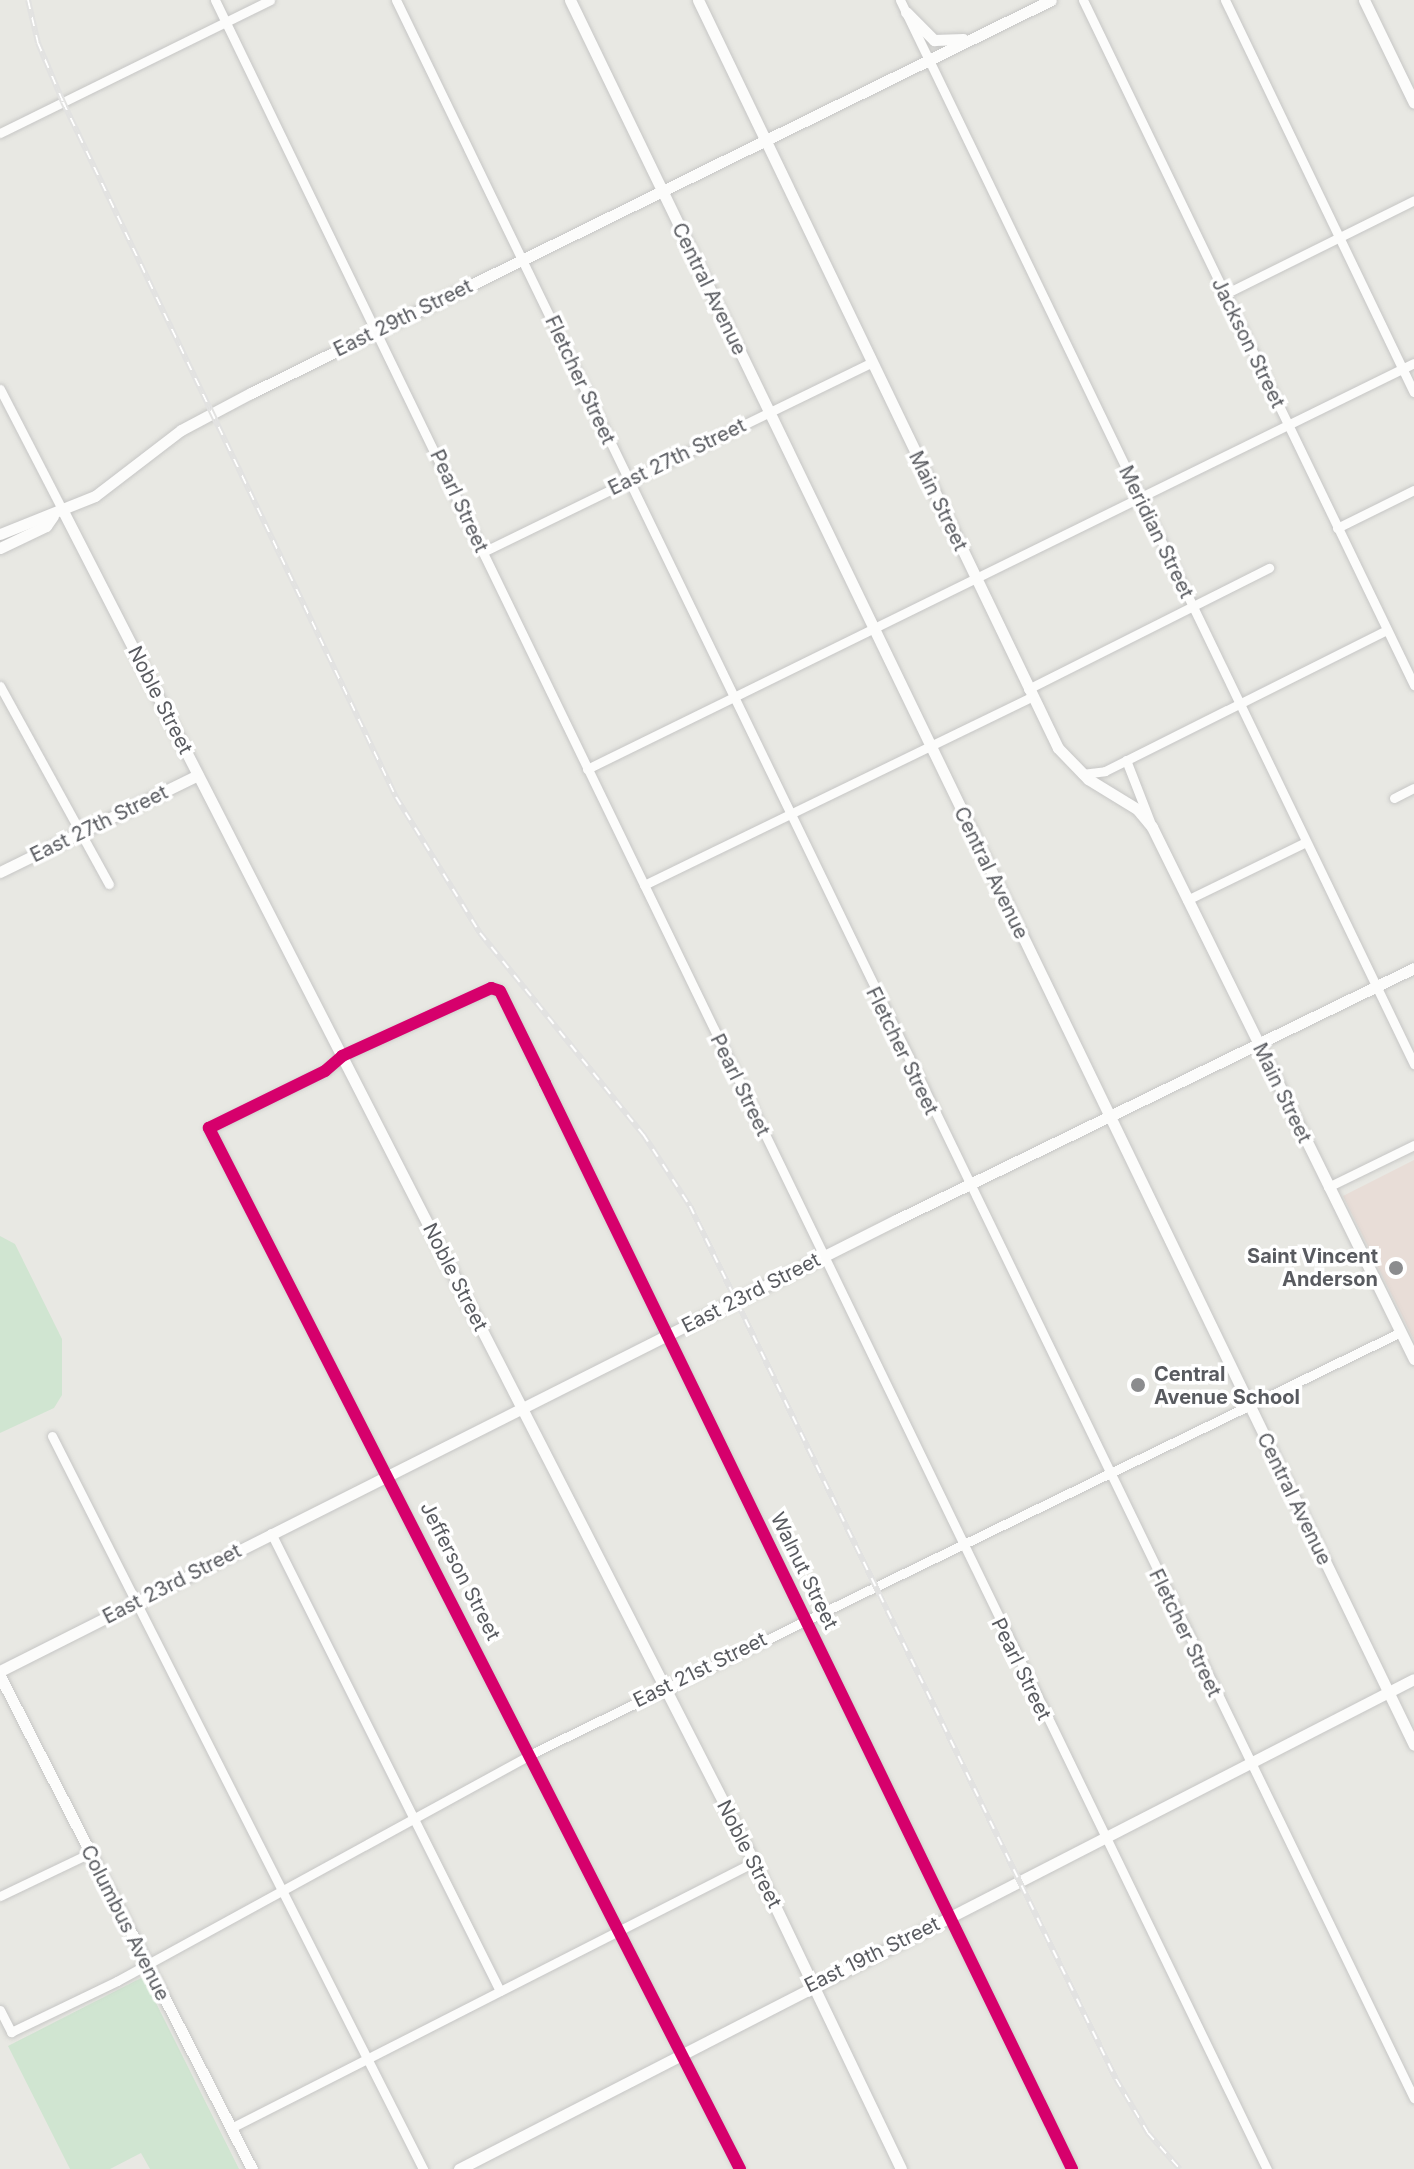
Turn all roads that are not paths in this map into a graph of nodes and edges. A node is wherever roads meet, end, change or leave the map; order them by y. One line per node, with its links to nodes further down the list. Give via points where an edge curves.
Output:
1 (215, 0): 12 (street, Pearl Street)
2 (270, 0): 12 (street)
3 (396, 0): 21 (street, Fletcher Street)
4 (570, 0): 18 (street, Central Avenue)
5 (698, 0): 17 (street, Main Street)
6 (900, 0): 11 (street, Meridian Street)
7 (1051, 0): 13 (street)
8 (1083, 0): 22 (street, Jackson Street)
9 (1225, 0): 20 (street)
10 (1364, 0): 15 (street)
11 (906, 12): 13 (street, via 919,30 944,43); 14 (street, Meridian Street)
12 (226, 22): 16 (street); 23 (street, Pearl Street)
13 (990, 30): 14 (street, East 29th Street)
14 (929, 60): 17 (street, East 29th Street); 33 (street, Meridian Street)
15 (1414, 103)
16 (0, 133)
17 (766, 141): 18 (street, East 29th Street); 24 (street, Main Street)
18 (662, 191): 21 (street, East 29th Street); 29 (street, Central Avenue)
19 (1414, 200): 20 (street)
20 (1340, 237): 22 (street); 26 (street)
21 (522, 260): 23 (street, East 29th Street); 31 (street, Fletcher Street)
22 (1225, 294): 30 (street, Jackson Street)
23 (377, 331): 34 (street, East 29th Street, via 191,425 131,473); 38 (street, Pearl Street)
24 (871, 363): 29 (street, East 27th Street); 40 (street, Main Street)
25 (1414, 363): 26 (street)
26 (1403, 368): 28 (street); 30 (street)
27 (0, 389): 34 (street, Noble Street)
28 (1414, 392)
29 (769, 412): 31 (street, East 27th Street); 42 (street, Central Avenue)
30 (1288, 425): 33 (street); 35 (street, Jackson Street)
31 (628, 481): 38 (street, East 27th Street); 47 (street, Fletcher Street)
32 (1414, 490): 35 (street)
33 (1139, 498): 40 (street); 41 (street, Meridian Street)
34 (58, 513): 36 (street, East 29th Street, via 40,514); 37 (street, East 29th Street, via 46,526); 53 (street, Noble Street)
35 (1337, 528): 43 (street, Jackson Street)
36 (0, 534)
37 (0, 548)
38 (483, 552): 51 (street, Pearl Street)
39 (1269, 568): 41 (street)
40 (976, 578): 42 (street); 46 (street, Main Street)
41 (1191, 607): 46 (street); 48 (street, Meridian Street)
42 (874, 628): 47 (street); 49 (street, Central Avenue)
43 (1387, 630): 44 (street, Jackson Street); 48 (street)
44 (1414, 685)
45 (0, 686): 58 (street)
46 (1030, 693): 49 (street); 52 (street, Main Street, via 1058,748)
47 (733, 698): 51 (street); 56 (street, Fletcher Street)
48 (1238, 704): 50 (street); 59 (street, Meridian Street)
49 (930, 747): 56 (street); 69 (street, Central Avenue)
50 (1126, 760): 52 (street); 57 (street, Main Street)
51 (587, 769): 62 (street, Pearl Street)
52 (1082, 774): 57 (street, Main Street, via 1137,809)
53 (198, 775): 58 (street, East 27th Street); 67 (street, Noble Street)
54 (1414, 788): 55 (street)
55 (1394, 798)
56 (788, 813): 62 (street); 71 (street, Fletcher Street)
57 (1152, 827): 63 (street, Main Street)
58 (82, 832): 60 (street, East 27th Street); 61 (street)
59 (1306, 842): 63 (street); 65 (street, Meridian Street)
60 (0, 872)
61 (109, 884)
62 (644, 885): 73 (street, Pearl Street)
63 (1187, 900): 66 (street, Main Street)
64 (1414, 968): 65 (street, East 23rd Street)
65 (1376, 986): 66 (street, East 23rd Street); 68 (street, Meridian Street)
66 (1259, 1044): 69 (street, East 23rd Street); 72 (street, Main Street)
67 (342, 1056): 75 (street, Walnut Street, via 491,988 500,991); 78 (street, Noble Street); 81 (street, Jefferson Street, via 325,1071 209,1128)
68 (1414, 1064)
69 (1109, 1116): 71 (street, East 23rd Street); 77 (street, Central Avenue)
70 (1414, 1145): 72 (street)
71 (967, 1185): 73 (street, East 23rd Street); 80 (street, Fletcher Street)
72 (1328, 1187): 74 (street, Main Street)
73 (823, 1257): 75 (street, East 23rd Street); 83 (street, Pearl Street)
74 (1401, 1332): 76 (street, Main Street); 77 (street, East 21st Street)
75 (668, 1335): 78 (street, East 23rd Street); 85 (street, Walnut Street)
76 (1414, 1359)
77 (1249, 1406): 80 (street, East 21st Street); 89 (street, Central Avenue)
78 (521, 1408): 81 (street, East 23rd Street); 88 (street, Noble Street)
79 (52, 1436): 84 (street)
80 (1107, 1473): 83 (street, East 21st Street); 92 (street, Fletcher Street)
81 (390, 1475): 82 (street, East 23rd Street); 91 (street, Jefferson Street)
82 (271, 1533): 84 (street, East 23rd Street); 93 (street)
83 (960, 1543): 85 (street, East 21st Street); 94 (street, Pearl Street)
84 (136, 1602): 86 (street, East 23rd Street); 97 (street)
85 (805, 1619): 88 (street, East 21st Street); 99 (street, Walnut Street)
86 (0, 1674): 95 (street, Columbus Avenue)
87 (1414, 1679): 89 (street, East 19th Street)
88 (664, 1688): 91 (street, East 21st Street); 96 (street, Noble Street)
89 (1388, 1693): 90 (street, Central Avenue); 92 (street, East 19th Street)
90 (1414, 1745)
91 (531, 1754): 93 (street, East 21st Street); 100 (street, Jefferson Street)
92 (1249, 1765): 94 (street, East 19th Street); 107 (street, Fletcher Street)
93 (413, 1817): 97 (street, East 21st Street); 103 (street)
94 (1105, 1841): 99 (street, East 19th Street); 115 (street, Pearl Street)
95 (90, 1853): 98 (street); 101 (street, Columbus Avenue)
96 (754, 1862): 100 (street); 102 (street, Noble Street)
97 (280, 1890): 101 (street, East 21st Street); 106 (street)
98 (0, 1896)
99 (950, 1917): 102 (street, East 19th Street); 114 (street, Walnut Street)
100 (620, 1930): 103 (street); 105 (street, Jefferson Street)
101 (146, 1964): 104 (street, East 21st Street, via 11,2032); 108 (street, Columbus Avenue)
102 (814, 1984): 105 (street, East 19th Street); 113 (street, Noble Street)
103 (500, 1991): 106 (street)
104 (0, 2010)
105 (680, 2052): 111 (street, East 19th Street); 112 (street, Jefferson Street)
106 (366, 2059): 108 (street); 110 (street)
107 (1414, 2098)
108 (231, 2128): 109 (street, Columbus Avenue)
109 (252, 2169)
110 (423, 2169)
111 (459, 2169)
112 (740, 2169)
113 (901, 2169)
114 (1072, 2169)
115 (1267, 2169)

